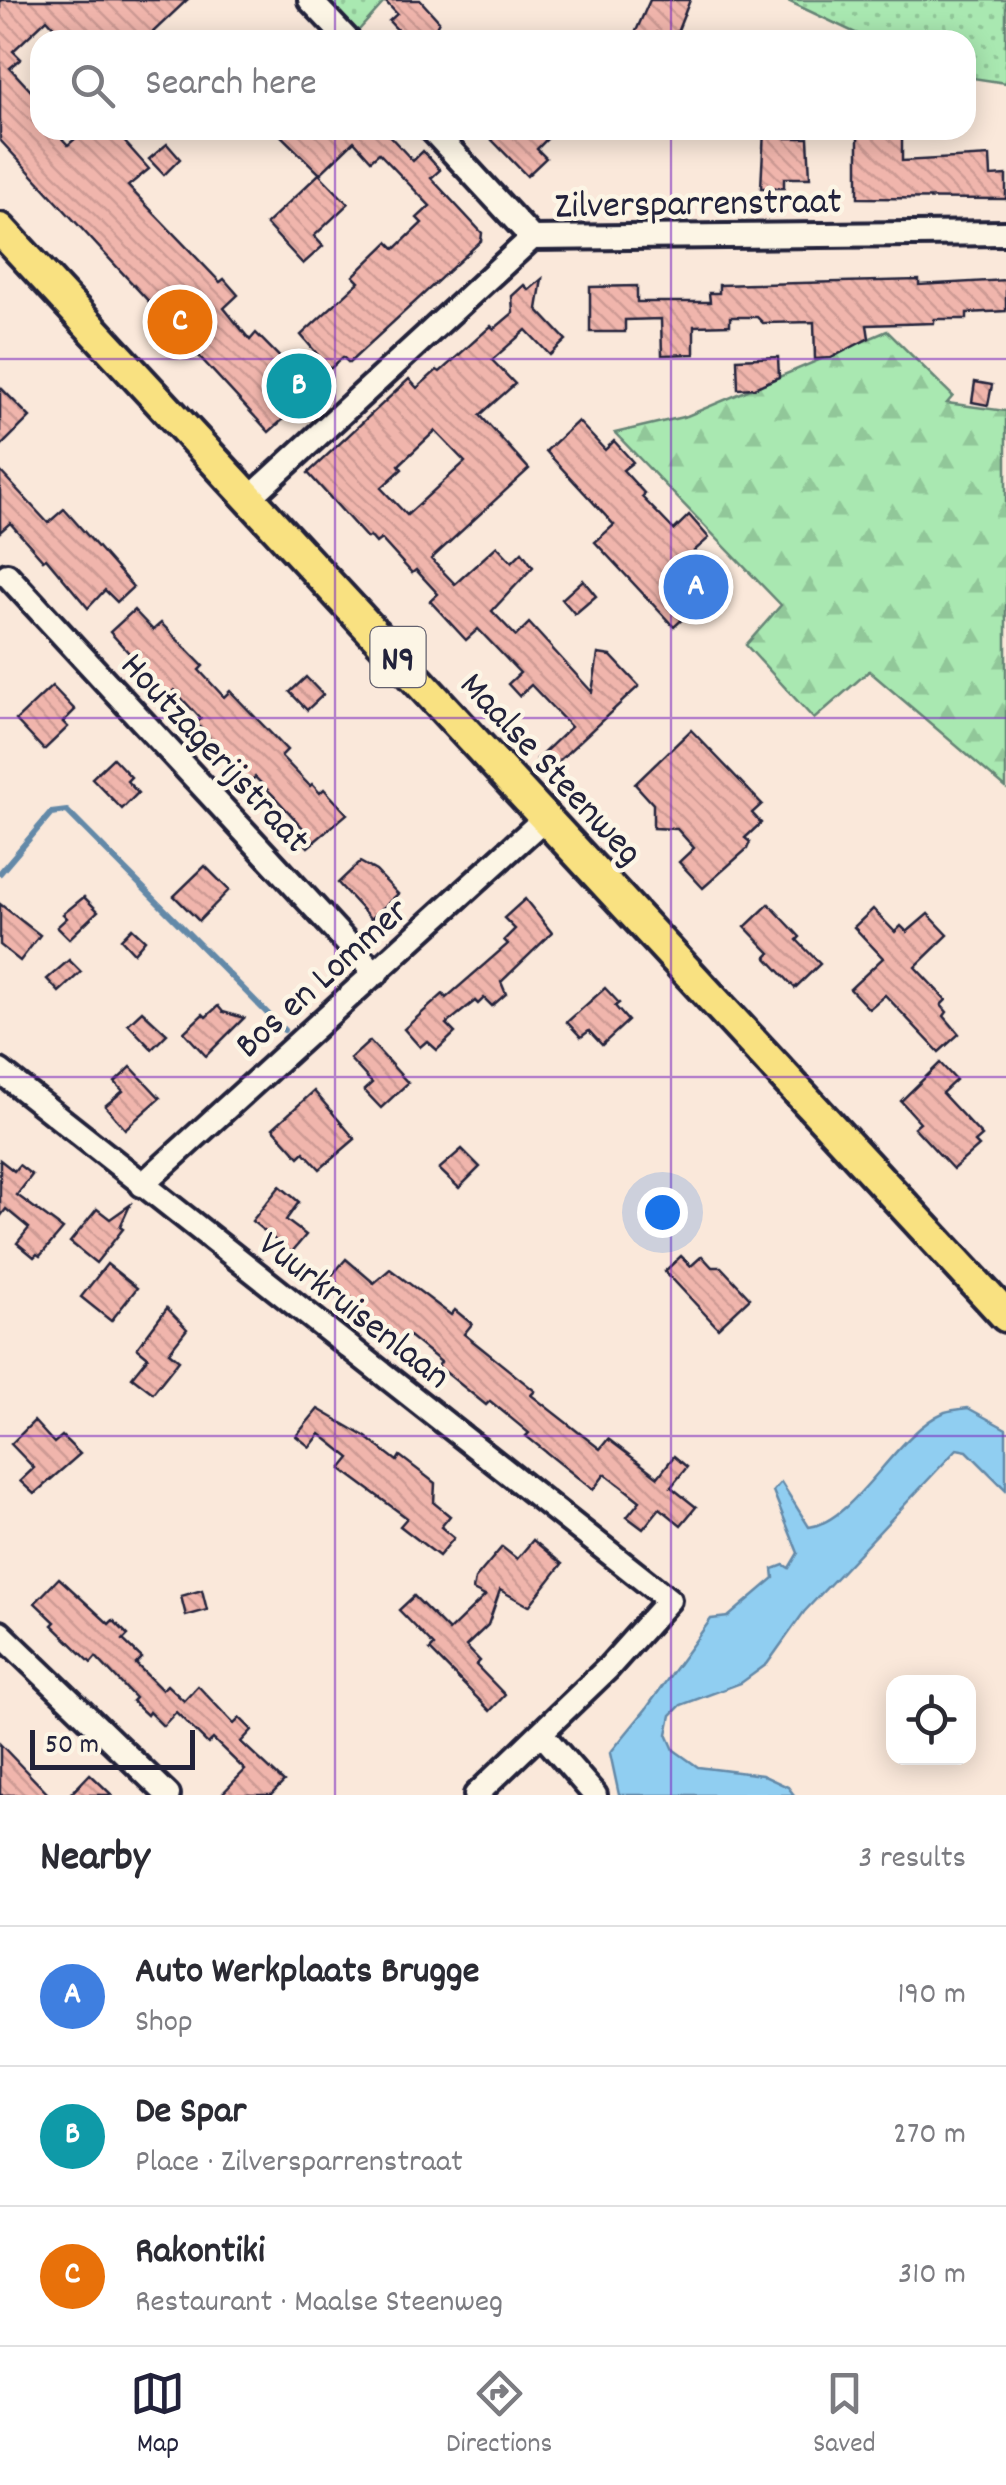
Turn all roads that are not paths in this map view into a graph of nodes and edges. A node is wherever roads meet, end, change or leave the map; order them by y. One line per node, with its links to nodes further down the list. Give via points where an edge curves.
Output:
1 (310, 0): 2 (street)
2 (338, 30)
3 (441, 140): 6 (street)
4 (0, 229): 7 (main road, Maalse Steenweg / N9)
5 (1006, 233): 6 (street, Zilversparrenstraat)
6 (532, 238): 7 (street, Zilversparrenstraat)
7 (251, 497): 9 (main road, Maalse Steenweg / N9)
8 (7, 575): 10 (street, Houtzagerijstraat)
9 (544, 818): 10 (street, Bos en Lommer); 13 (main road, Maalse Steenweg / N9)
10 (376, 974): 12 (street, Bos en Lommer)
11 (0, 1071): 12 (street, Vuurkruisenlaan)
12 (142, 1185): 15 (street, Vuurkruisenlaan, via 669,1600)
13 (1006, 1316)
14 (0, 1633): 16 (street)
15 (541, 1733): 17 (street); 18 (street)
16 (168, 1795)
17 (476, 1795)
18 (595, 1795)

